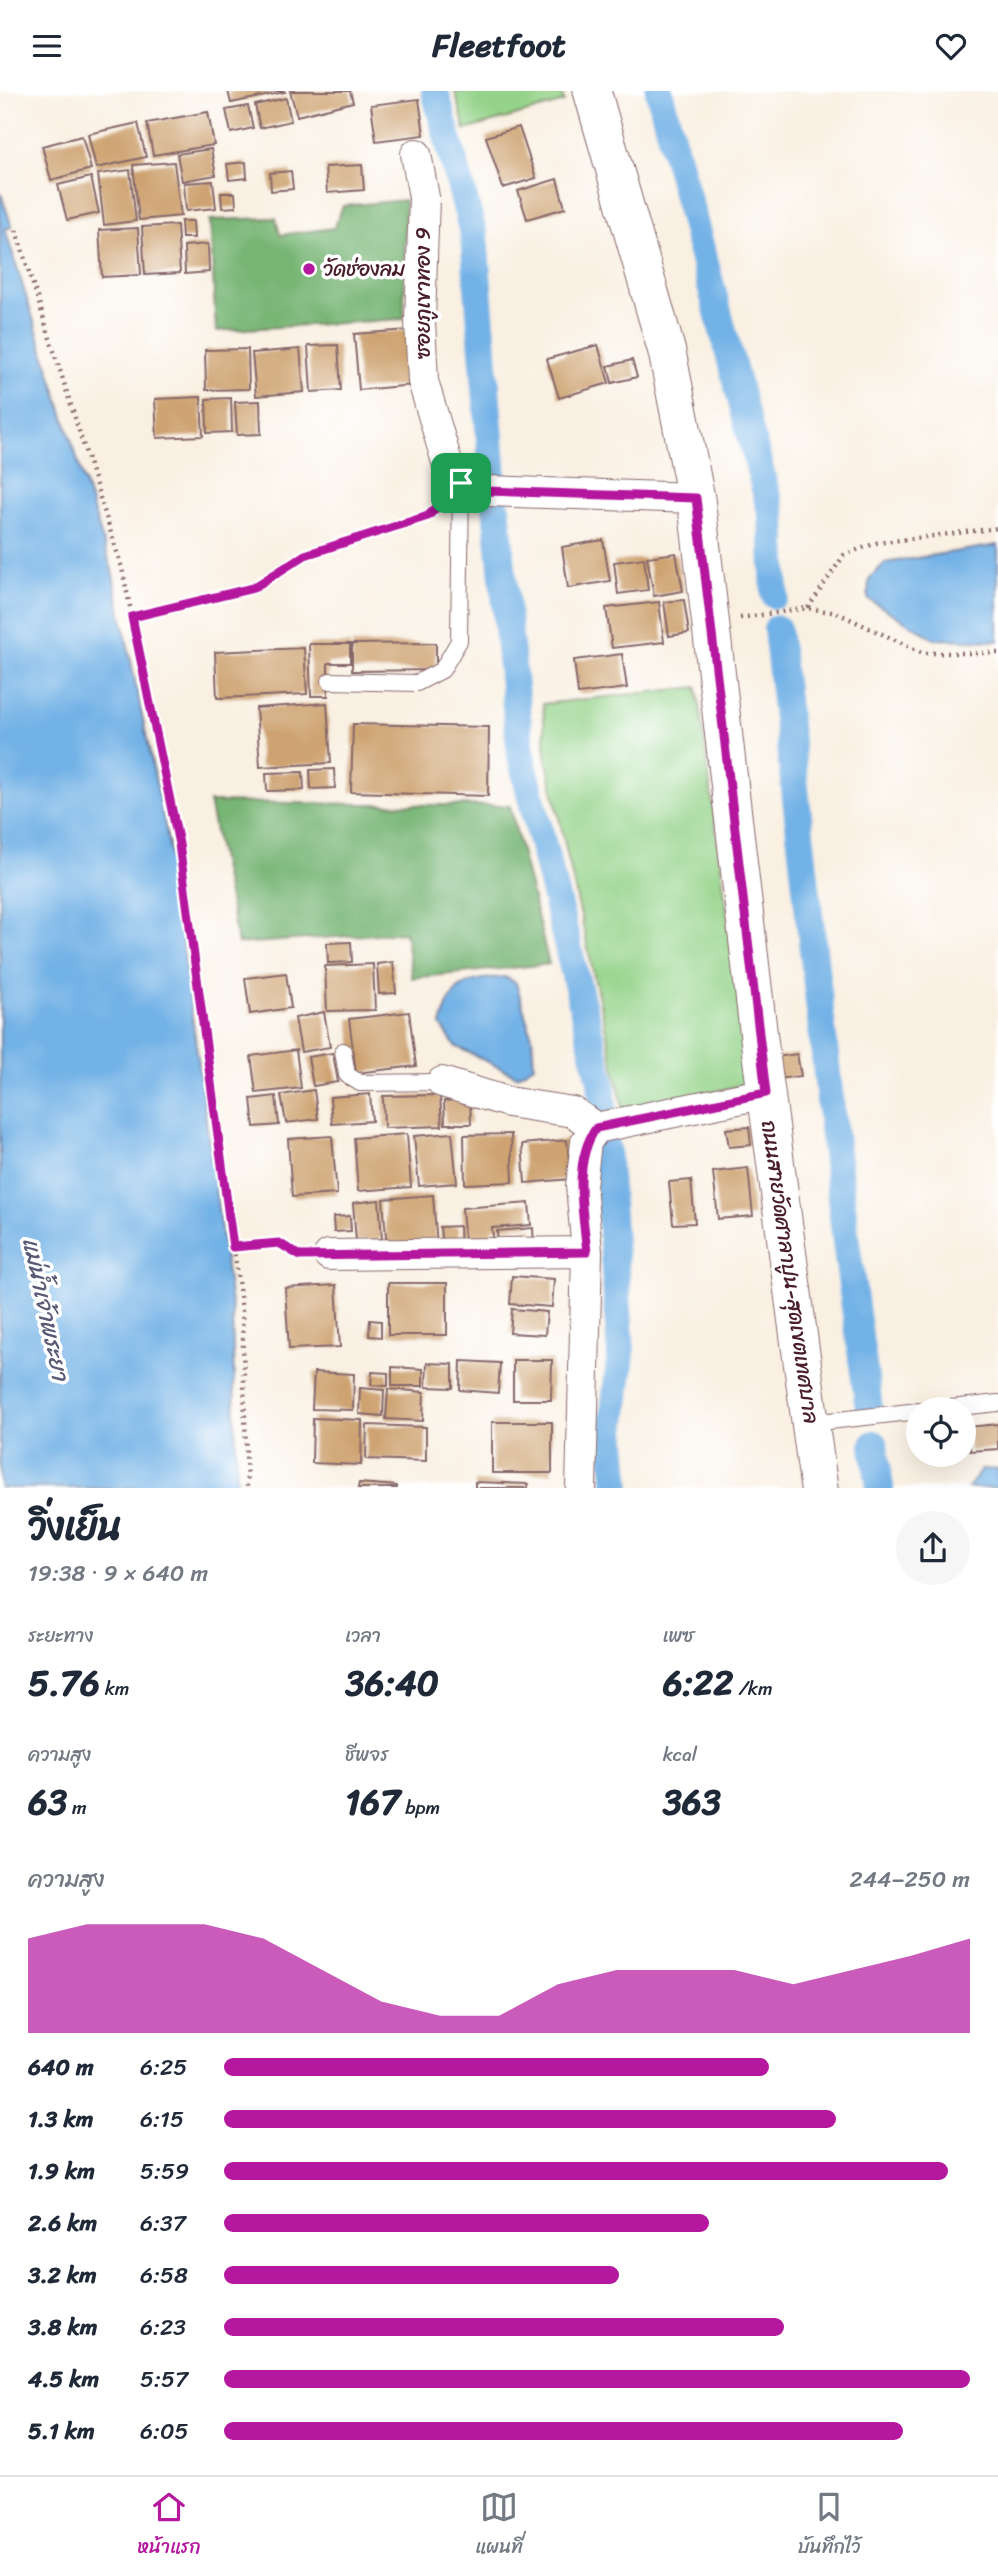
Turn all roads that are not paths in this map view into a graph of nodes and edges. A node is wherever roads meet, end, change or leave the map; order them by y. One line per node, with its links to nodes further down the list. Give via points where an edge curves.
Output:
1 (592, 91): 4 (street, ถนนสายวัดศาลาปูน-สุดเขตเทศบาล, via 667,352)
2 (416, 154): 3 (street, ซอยภูเขาทอง 9, via 424,197 423,381 449,469)
3 (461, 483): 4 (street, via 487,491); 5 (lane, via 459,641 442,670 417,683)
4 (696, 498): 8 (street, ถนนสายวัดศาลาปูน-สุดเขตเทศบาล)
5 (330, 681)
6 (343, 1051): 7 (lane, via 347,1075 360,1083)
7 (442, 1082): 9 (street, via 508,1103 573,1112)
8 (766, 1093): 9 (street); 15 (street, ถนนสายวัดศาลาปูน-สุดเขตเทศบาล)
9 (596, 1128): 10 (street, via 586,1142 580,1186)
10 (587, 1252): 11 (street); 16 (street)
11 (330, 1255)
12 (998, 1403): 13 (lane)
13 (976, 1405)
14 (906, 1412): 15 (lane)
15 (811, 1423): 17 (street, ถนนสายวัดศาลาปูน-สุดเขตเทศบาล)
16 (581, 1488)
17 (819, 1488)

